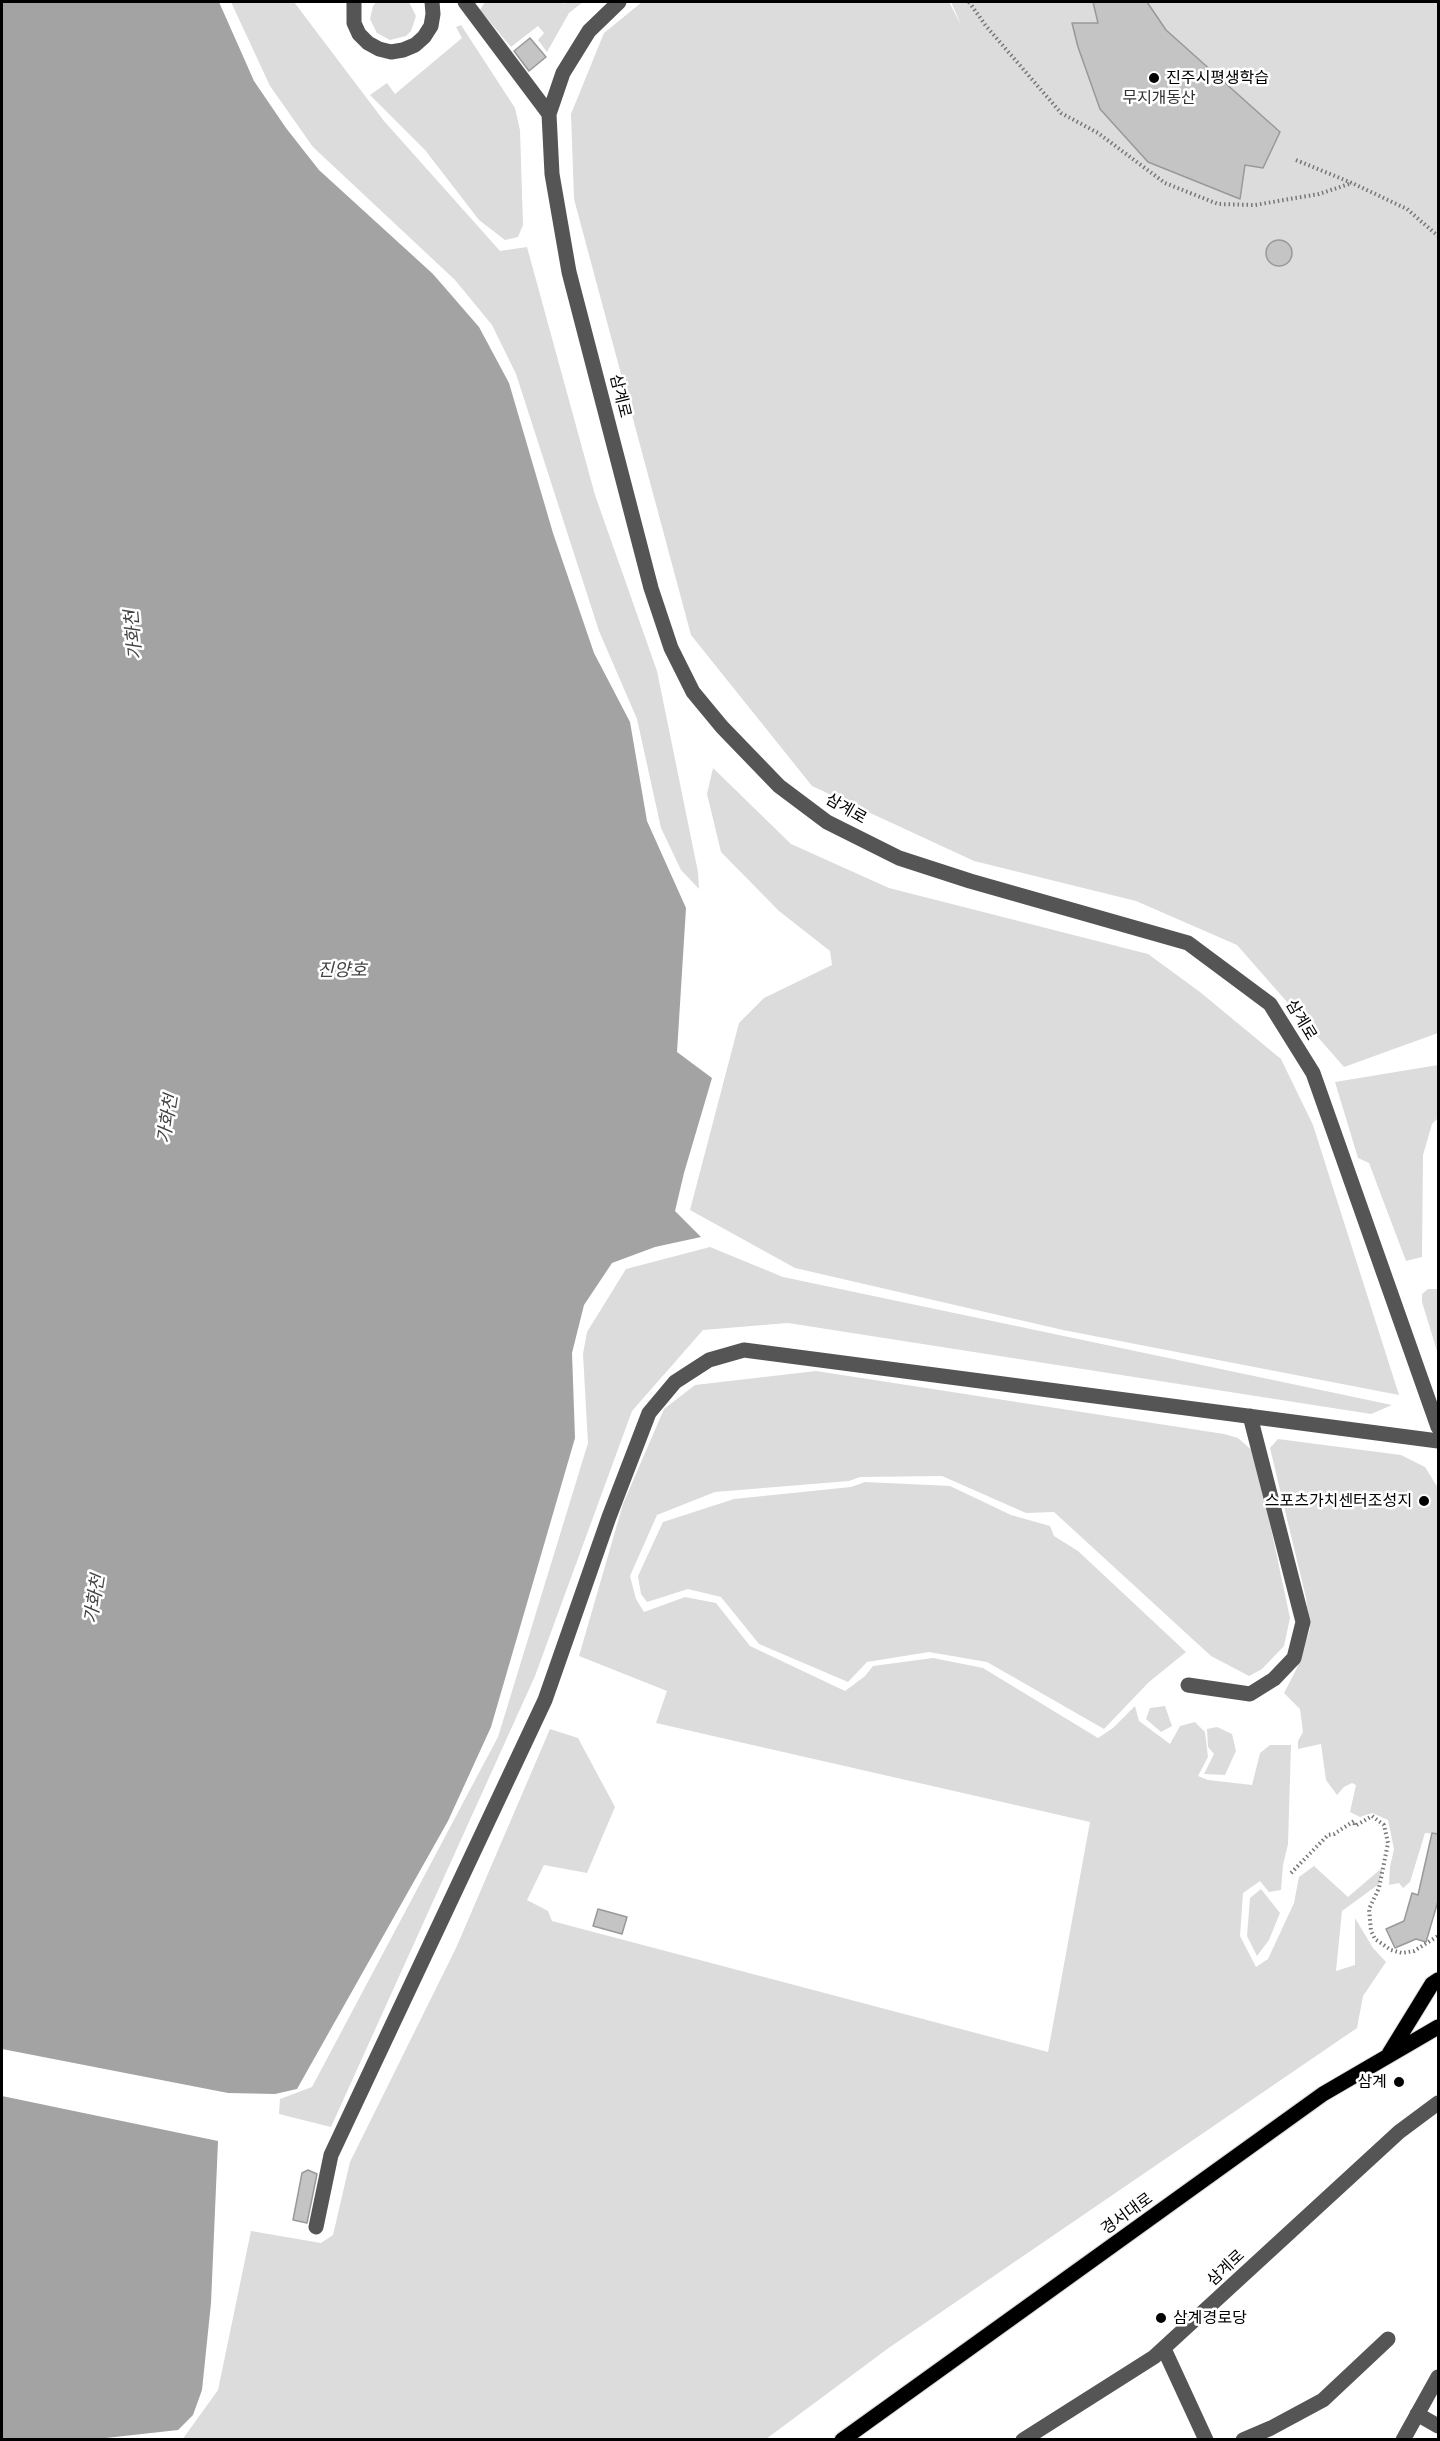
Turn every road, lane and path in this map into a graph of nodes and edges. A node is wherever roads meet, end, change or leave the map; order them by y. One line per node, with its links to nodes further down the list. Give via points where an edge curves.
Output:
1 (354, 2): 2 (street, via 354,22 359,34 368,43 391,52 404,50 424,37 434,14)
2 (432, 2)
3 (465, 2): 6 (street)
4 (619, 2): 6 (street, 삼계로, via 584,39 563,73)
5 (969, 2): 8 (path, via 1061,112 1098,133 1165,183 1218,204 1255,205 1319,194)
6 (549, 114): 11 (street, 삼계로, via 552,174 569,272 651,588 670,648 693,692 779,786 828,822 899,858 1188,943 1270,1004 1312,1073)
7 (1296, 160): 8 (path)
8 (1352, 183): 9 (path, via 1407,209)
9 (1438, 236)
10 (1250, 1416): 12 (street); 13 (street, via 1303,1622 1294,1658 1274,1679 1250,1694); 20 (street, via 744,1350 709,1360 675,1382 649,1413 545,1700 331,2155)
11 (1438, 1427)
12 (1438, 1441)
13 (1188, 1685)
14 (1291, 1874): 15 (path, via 1328,1835 1372,1816 1384,1825 1388,1843 1379,1888 1369,1909 1375,1940 1402,1953 1414,1951)
15 (1438, 1936)
16 (1438, 1980): 18 (main road)
17 (1438, 2027): 18 (main road, 경서대로)
18 (1389, 2055): 26 (main road, 경서대로, via 1323,2094)
19 (1438, 2103): 22 (street, 삼계로, via 1399,2132)
20 (316, 2227)
21 (1388, 2339): 29 (street, via 1323,2400)
22 (1164, 2349): 27 (street, 삼계로); 28 (street)
23 (1438, 2377): 24 (street)
24 (1417, 2414): 25 (street); 30 (street)
25 (1438, 2426)
26 (842, 2439)
27 (1023, 2439)
28 (1206, 2439)
29 (1243, 2439)
30 (1403, 2439)

